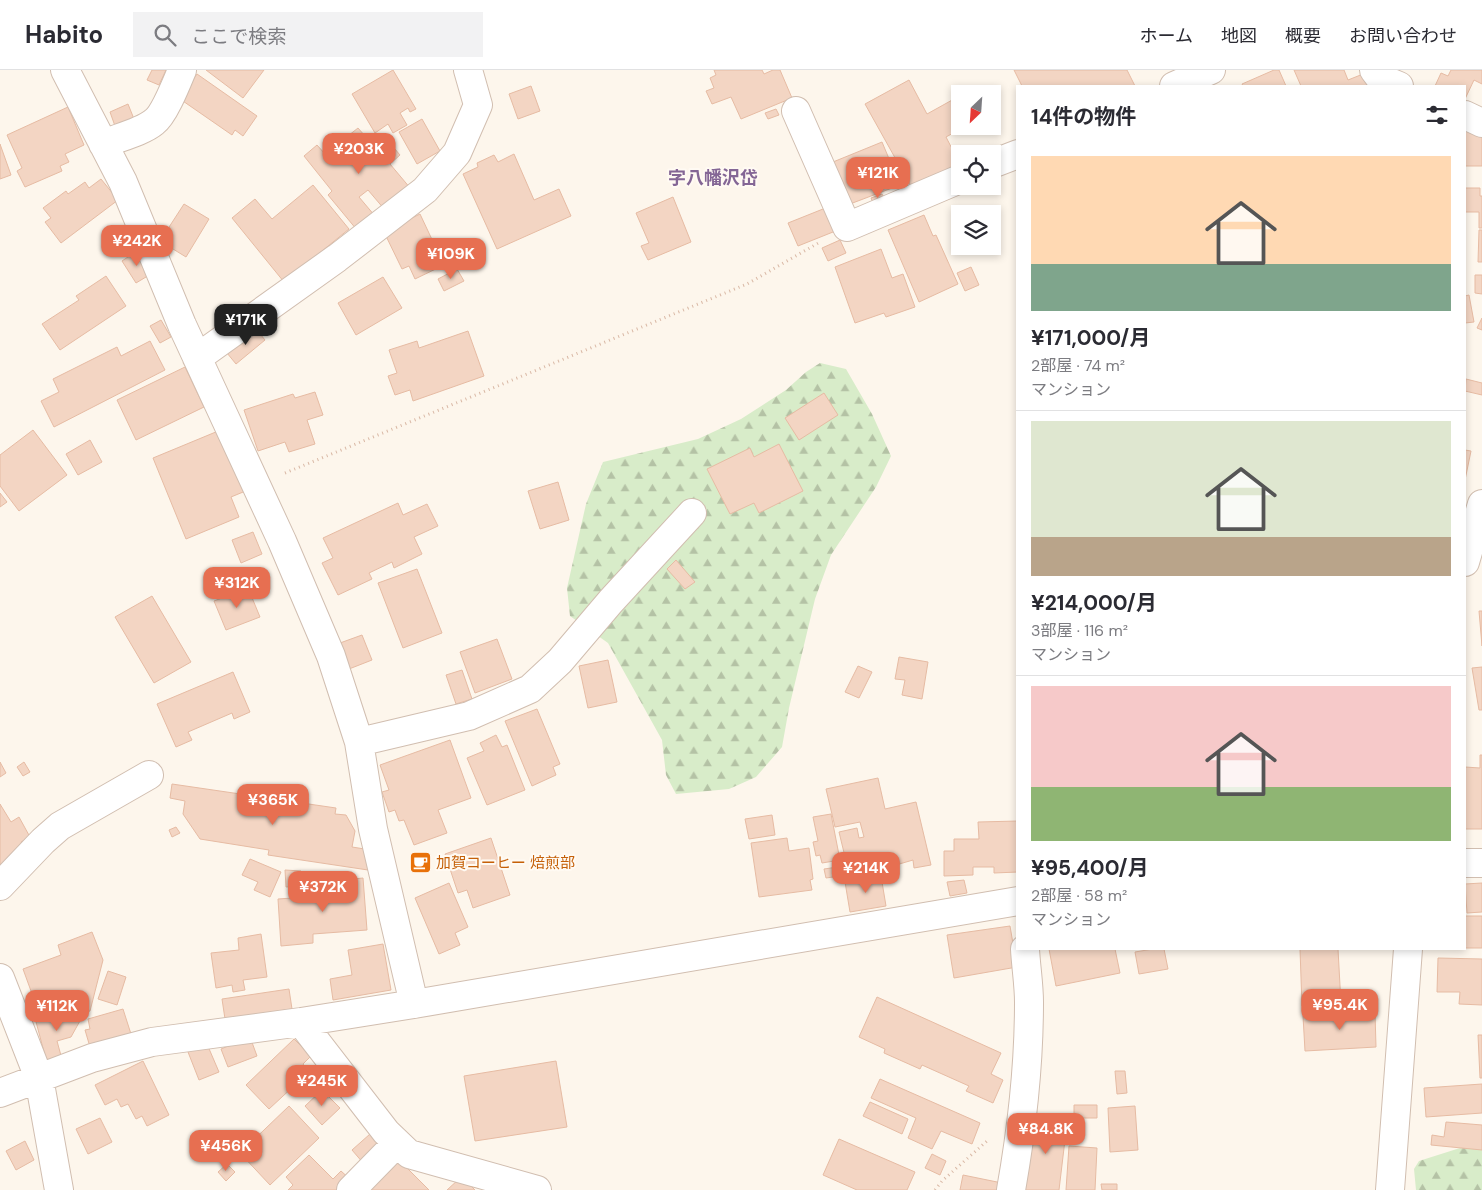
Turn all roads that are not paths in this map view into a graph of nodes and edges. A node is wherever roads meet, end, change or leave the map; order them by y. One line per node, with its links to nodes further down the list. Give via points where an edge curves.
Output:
1 (65, 70): 11 (street)
2 (182, 70): 11 (street, via 155,122)
3 (468, 70): 15 (street, via 478,105 457,153 425,190 337,258)
4 (1212, 70): 6 (street)
5 (1374, 70): 7 (street, via 1380,78)
6 (1176, 85)
7 (1397, 85)
8 (796, 111): 14 (street, via 847,227)
9 (1466, 115): 10 (street)
10 (1482, 123)
11 (103, 144): 15 (street)
12 (1016, 155): 13 (street)
13 (1001, 161)
14 (951, 182)
15 (197, 358): 19 (street, via 331,656)
16 (1482, 504): 18 (street)
17 (692, 513): 19 (street, via 560,661 530,689 469,716)
18 (1472, 554)
19 (359, 742): 28 (street, via 373,829)
20 (148, 775): 23 (street, via 60,826)
21 (1466, 863): 22 (street)
22 (1482, 863)
23 (0, 886)
24 (1016, 901): 28 (street)
25 (1025, 950): 36 (street, via 1029,1001 1027,1075)
26 (1408, 950): 37 (street)
27 (0, 978): 30 (street)
28 (414, 1004): 29 (street)
29 (301, 1022): 30 (street, via 152,1042 92,1058); 32 (street)
30 (39, 1078): 31 (street); 33 (street)
31 (0, 1093)
32 (398, 1143): 34 (street); 35 (street, via 409,1154)
33 (59, 1190)
34 (351, 1190)
35 (536, 1190)
36 (1011, 1190)
37 (1390, 1190)

